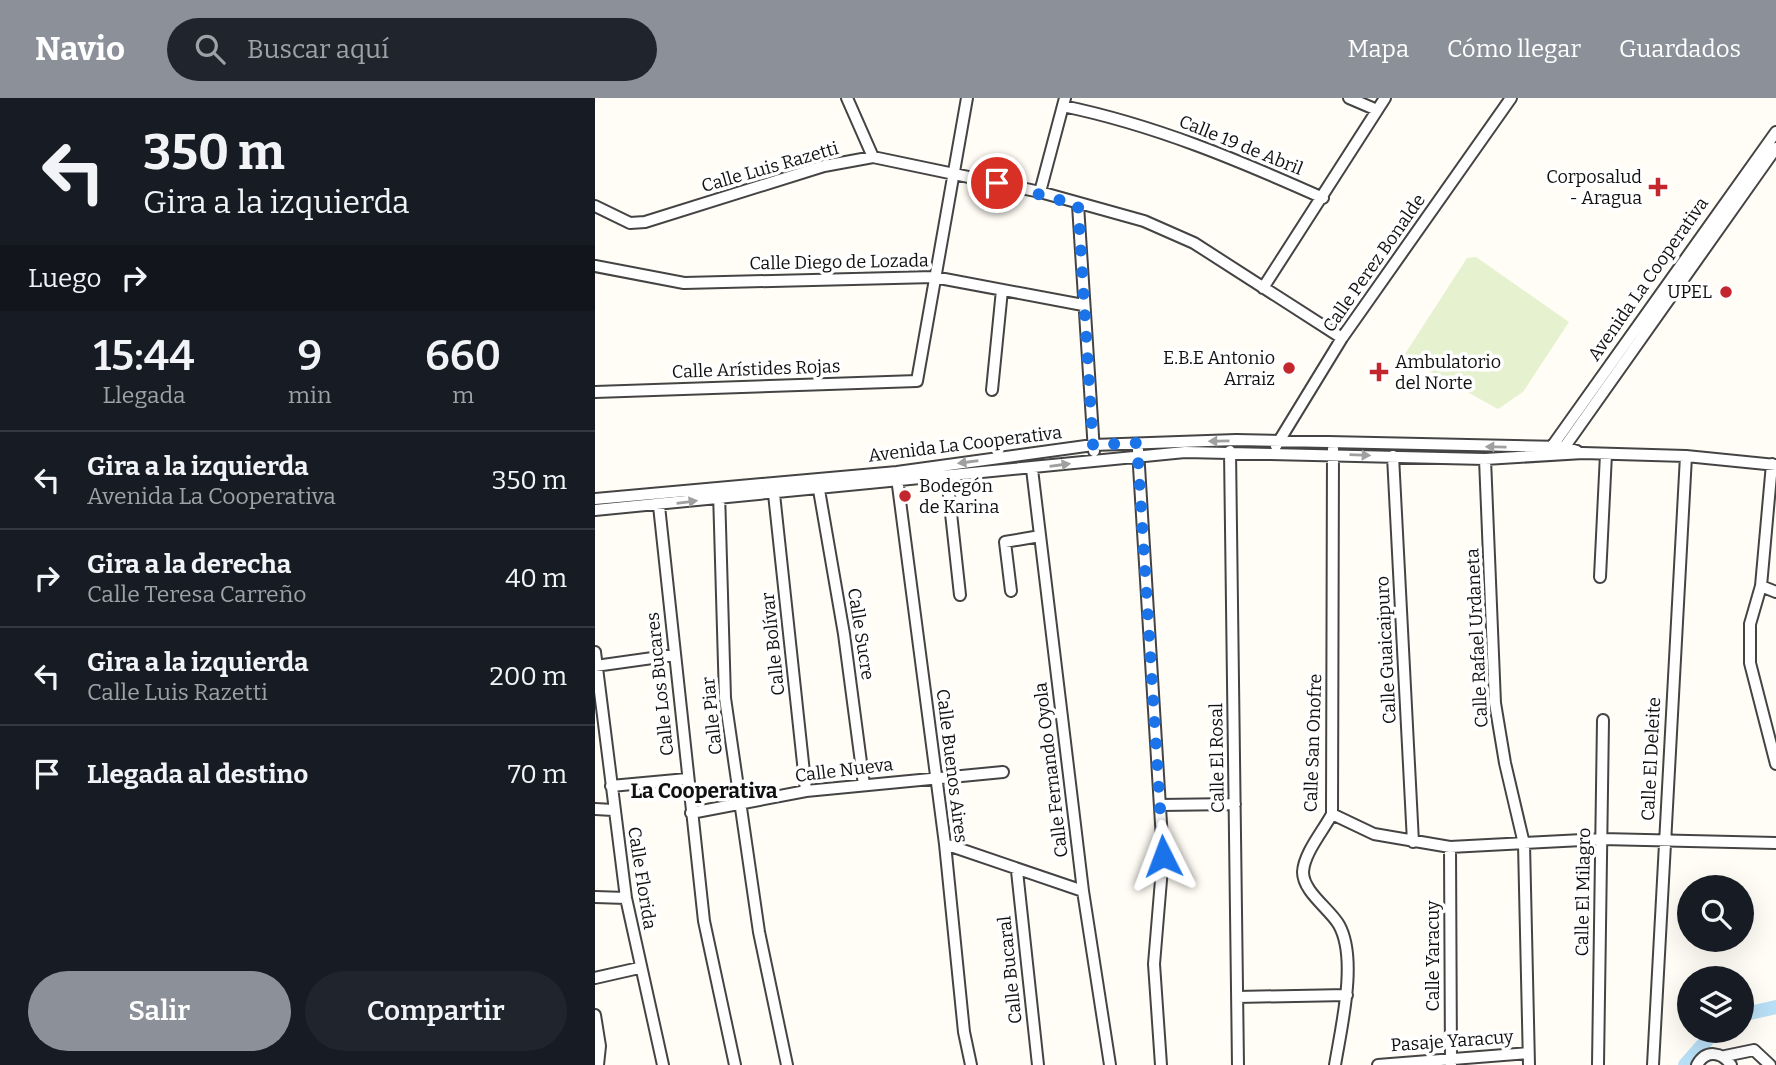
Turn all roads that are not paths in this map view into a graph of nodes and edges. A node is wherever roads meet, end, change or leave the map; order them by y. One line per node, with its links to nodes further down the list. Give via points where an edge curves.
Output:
1 (847, 98): 10 (street)
2 (967, 98): 11 (street)
3 (1349, 98): 7 (street)
4 (1385, 98): 7 (street)
5 (1511, 98): 21 (street, Calle Perez Bonalde)
6 (1064, 102): 12 (street); 13 (street, Calle 19 de Abril, via 1182,138)
7 (1377, 110): 13 (street)
8 (1776, 132): 29 (street, Avenida La Cooperativa)
9 (1776, 148): 29 (street, Avenida La Cooperativa)
10 (873, 158): 11 (street, Calle Luis Razetti); 15 (street, Calle Luis Razetti, via 824,166 645,222 630,223)
11 (953, 173): 12 (street, Calle Luis Razetti); 17 (street)
12 (1040, 192): 14 (street, Calle Luis Razetti)
13 (1323, 198): 18 (street)
14 (1078, 205): 18 (street, Calle Luis Razetti, via 1145,220 1195,243); 20 (street)
15 (595, 206)
16 (595, 266): 17 (street, Calle Diego de Lozada, via 684,283)
17 (934, 277): 19 (street, Calle Diego de Lozada); 23 (street, Calle Arístides Rojas, via 917,381)
18 (1263, 288): 21 (street, Calle Luis Razetti)
19 (1002, 290): 20 (street, Calle Diego de Lozada); 22 (street)
20 (1083, 305): 25 (street)
21 (1342, 338): 26 (street, Calle Perez Bonalde)
22 (992, 390)
23 (595, 391)
24 (1137, 443): 25 (street, Avenida La Cooperativa); 26 (street, Avenida La Cooperativa, one-way to 24); 31 (street)
25 (1093, 445): 35 (street); 38 (street, Avenida La Cooperativa, one-way to 38)
26 (1276, 447): 27 (street, Avenida La Cooperativa); 28 (street, Avenida La Cooperativa)
27 (1332, 449): 29 (street, Avenida La Cooperativa, one-way to 27); 32 (street, Avenida La Cooperativa, one-way to 32); 71 (street, Calle San Onofre)
28 (1230, 451): 31 (street, Avenida La Cooperativa); 65 (street, Calle El Rosal)
29 (1555, 452): 30 (street, Avenida La Cooperativa); 34 (street, Avenida La Cooperativa)
30 (1606, 454): 33 (street, Avenida La Cooperativa); 48 (street)
31 (1139, 456): 35 (street, Avenida La Cooperativa); 67 (street)
32 (1393, 456): 34 (street, Avenida La Cooperativa); 74 (street, Calle Guaicaipuro)
33 (1686, 456): 36 (street, Avenida La Cooperativa); 73 (street, Calle El Deleite)
34 (1485, 458): 77 (street, Calle Rafael Urdaneta, via 1495,703)
35 (1095, 461): 37 (street, Avenida La Cooperativa, one-way to 35)
36 (1774, 464): 49 (street)
37 (1032, 469): 39 (street, Avenida La Cooperativa); 47 (street, Calle Fernando Oyola)
38 (897, 477): 39 (street, Avenida La Cooperativa); 40 (street, Avenida La Cooperativa); 41 (street, Avenida La Cooperativa); 60 (street, Calle Buenos Aires)
39 (947, 477): 52 (street)
40 (719, 486): 43 (street, Calle Piar); 44 (street, Avenida La Cooperativa)
41 (819, 490): 42 (street, Avenida La Cooperativa); 62 (street, Calle Sucre)
42 (774, 494): 43 (street, Avenida La Cooperativa); 64 (street, Calle Bolívar)
43 (718, 498): 45 (street, Avenida La Cooperativa, one-way to 43); 66 (street, Calle Piar, via 725,698)
44 (595, 499)
45 (659, 506): 46 (street, Avenida La Cooperativa); 54 (street, Calle Los Bucares)
46 (595, 510)
47 (1040, 536): 50 (street, via 1005,542); 80 (street, Calle Fernando Oyola)
48 (1600, 577)
49 (1761, 586): 51 (street); 58 (street, via 1750,624 1751,663)
50 (1011, 590)
51 (1776, 592)
52 (960, 596)
53 (595, 652): 55 (street, Calle Florida)
54 (674, 655): 55 (street); 61 (street, Calle Los Bucares)
55 (596, 665): 57 (street, Calle Florida)
56 (1602, 720): 72 (street, Calle El Milagro)
57 (600, 734): 63 (street, Calle Florida)
58 (1776, 764)
59 (1003, 772): 60 (street, Calle Nueva)
60 (936, 777): 62 (street, Calle Nueva); 76 (street, Calle Buenos Aires)
61 (687, 779): 63 (street); 70 (street, Calle Los Bucares)
62 (864, 785): 64 (street, Calle Nueva)
63 (611, 786): 69 (street, Calle Florida)
64 (806, 791): 66 (street, Calle Nueva)
65 (1235, 804): 67 (street); 86 (street, Calle El Rosal)
66 (739, 805): 70 (street, Calle Nueva); 94 (street, Calle Piar)
67 (1160, 805): 98 (street, via 1163,856 1154,964)
68 (595, 809): 69 (street)
69 (613, 810): 82 (street, Calle Florida)
70 (691, 813): 93 (street, Calle Los Bucares, via 703,921)
71 (1332, 814): 74 (street, via 1374,834); 85 (street, Calle San Onofre, via 1304,863 1303,876 1341,928)
72 (1602, 839): 73 (street); 77 (street); 103 (street, Calle El Milagro)
73 (1664, 840): 75 (street); 104 (street, Calle El Deleite)
74 (1413, 842): 78 (street)
75 (1776, 843)
76 (945, 844): 79 (street); 95 (street, Calle Buenos Aires)
77 (1524, 844): 78 (street); 88 (street, Calle Rafael Urdaneta)
78 (1450, 847): 90 (street, Calle Yaracuy)
79 (1017, 871): 80 (street); 96 (street, Calle Bucaral)
80 (1083, 891): 97 (street, Calle Fernando Oyola)
81 (595, 897): 82 (street)
82 (626, 898): 83 (street, Calle Florida)
83 (639, 968): 84 (street); 92 (street, Calle Florida)
84 (595, 978)
85 (1347, 995): 86 (street); 100 (street, Calle San Onofre)
86 (1237, 997): 99 (street, Calle El Rosal)
87 (595, 1015): 91 (street)
88 (1528, 1053): 90 (street, Pasaje Yaracuy); 102 (street, Calle Rafael Urdaneta)
89 (1728, 1061): 105 (street, via 1715,1053); 106 (street, via 1754,1050)
90 (1451, 1062): 101 (street, Pasaje Yaracuy)
91 (598, 1065)
92 (663, 1065)
93 (735, 1065)
94 (787, 1065)
95 (971, 1065)
96 (1038, 1065)
97 (1110, 1065)
98 (1161, 1065)
99 (1238, 1065)
100 (1335, 1065)
101 (1378, 1065)
102 (1529, 1065)
103 (1598, 1065)
104 (1653, 1065)
105 (1697, 1065)
106 (1770, 1065)

